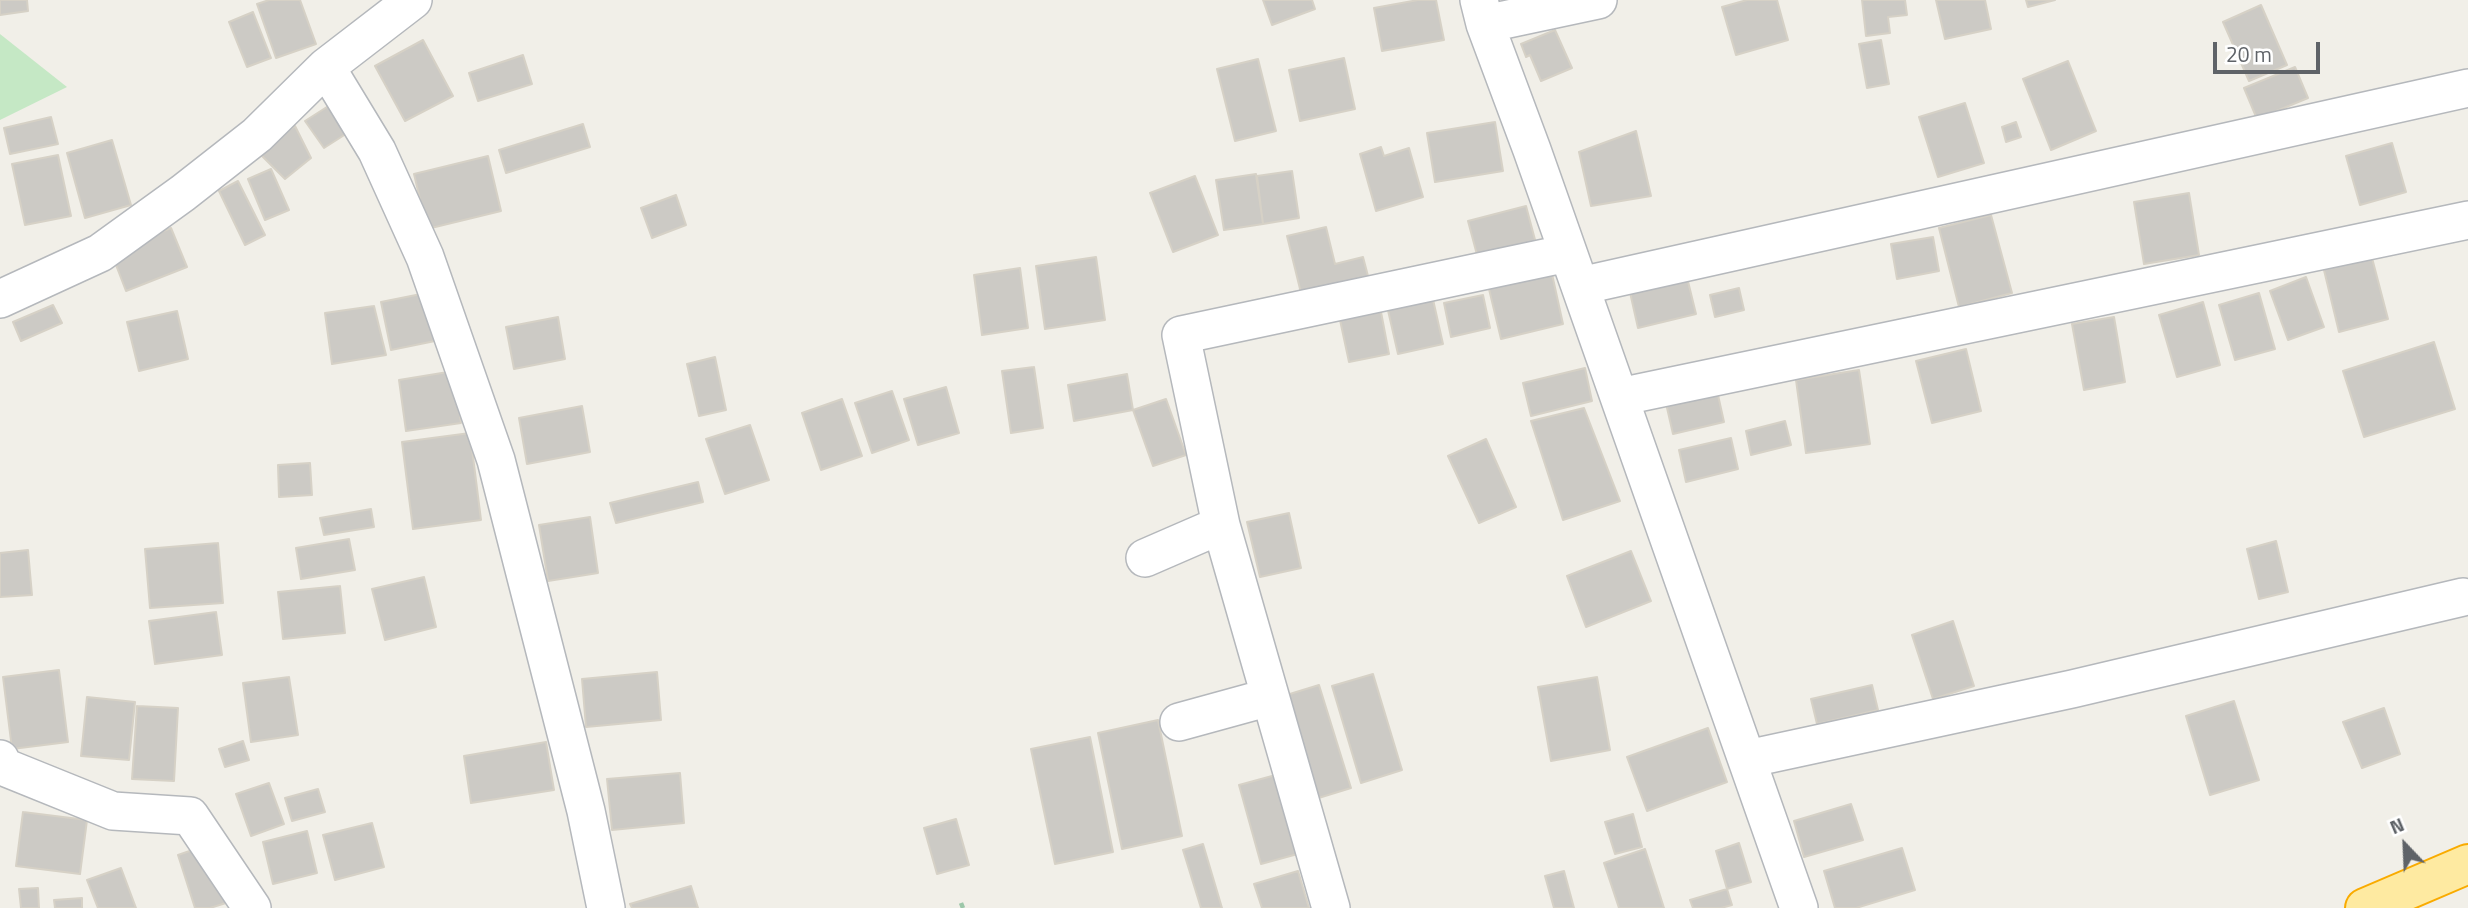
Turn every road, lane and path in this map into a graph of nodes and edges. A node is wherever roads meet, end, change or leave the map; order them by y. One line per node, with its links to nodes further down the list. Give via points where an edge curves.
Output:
1 (412, 0): 4 (street)
2 (1598, 0): 3 (street)
3 (1482, 12): 7 (street)
4 (326, 67): 8 (street, via 257,135 100,253); 19 (street, via 377,151 425,257 496,460 586,811)
5 (2468, 88): 7 (street)
6 (2468, 220): 9 (street)
7 (1574, 270): 9 (street); 10 (street, via 1181,335)
8 (0, 299)
9 (1619, 397): 16 (street)
10 (1220, 525): 11 (street); 13 (street)
11 (1145, 558)
12 (2463, 597): 16 (street, via 2072,690)
13 (1270, 697): 14 (street); 20 (street)
14 (1179, 722)
15 (0, 759): 18 (street, via 4,767 113,811 190,816)
16 (1747, 759): 21 (street)
17 (2468, 864): 22 (highway)
18 (252, 908)
19 (606, 908)
20 (1331, 908)
21 (1799, 908)
22 (2365, 908)

